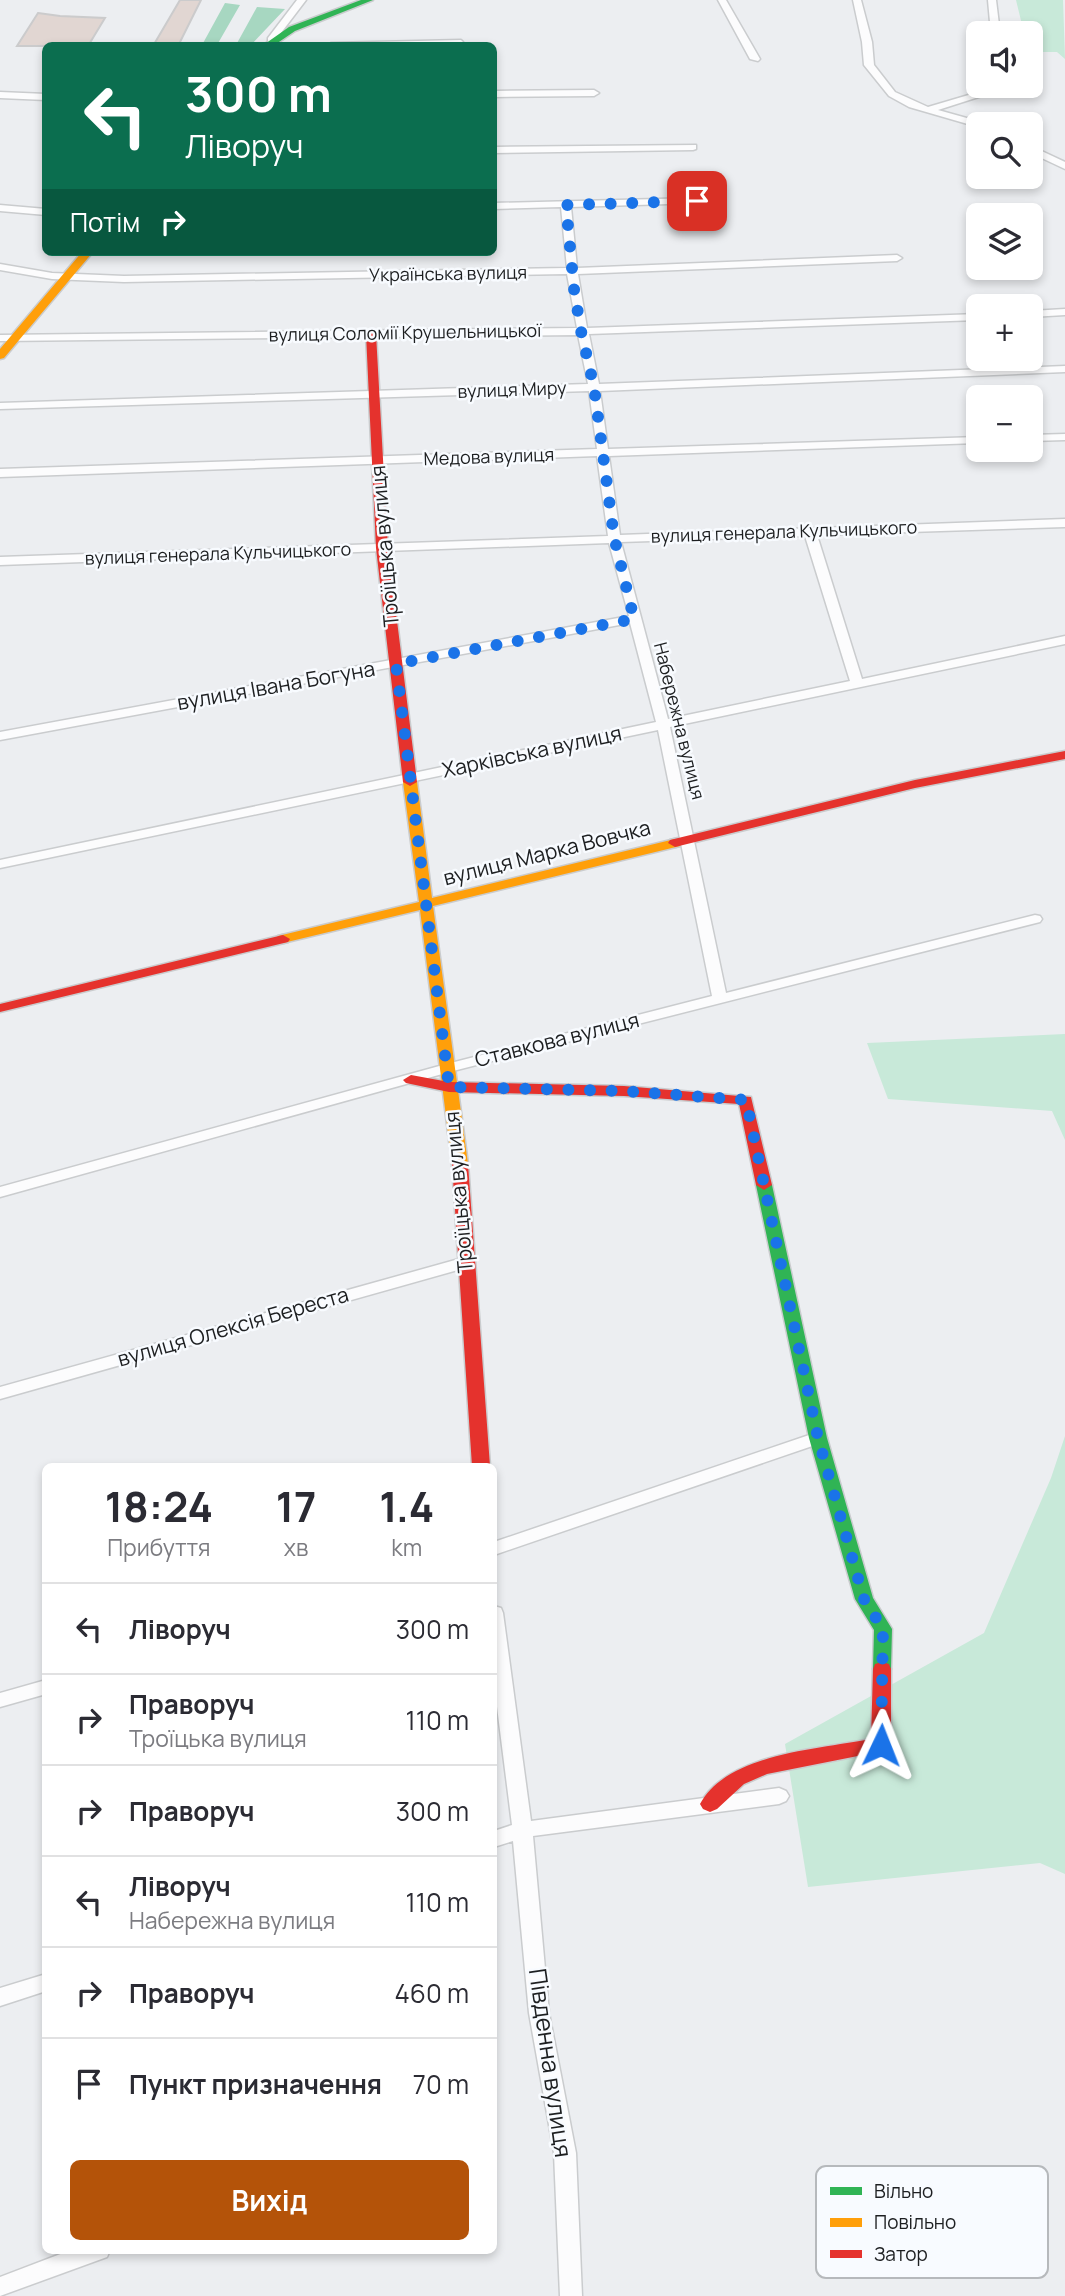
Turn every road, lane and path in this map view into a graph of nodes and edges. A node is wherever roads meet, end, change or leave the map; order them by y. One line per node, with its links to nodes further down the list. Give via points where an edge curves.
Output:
1 (302, 0): 7 (street)
2 (369, 0): 8 (street)
3 (722, 0): 9 (street)
4 (857, 0): 15 (street, via 869,65 876,76 899,100)
5 (992, 0): 6 (street)
6 (995, 21)
7 (269, 42)
8 (270, 42)
9 (755, 59)
10 (593, 93): 11 (street)
11 (497, 94)
12 (0, 95): 13 (street)
13 (42, 97)
14 (968, 98): 15 (street)
15 (928, 110): 16 (street)
16 (966, 121)
17 (694, 147): 18 (street)
18 (497, 150)
19 (1043, 155): 20 (street)
20 (1065, 166)
21 (697, 201): 22 (street)
22 (566, 205): 23 (street); 29 (street, Набережна вулиця)
23 (497, 206)
24 (0, 208): 25 (street)
25 (42, 212)
26 (84, 256): 30 (street)
27 (897, 258): 29 (street, Українська вулиця)
28 (0, 267): 30 (street, Українська вулиця)
29 (572, 271): 30 (street, Українська вулиця); 34 (street, Набережна вулиця)
30 (65, 277): 36 (street)
31 (1065, 312): 32 (street)
32 (1043, 313)
33 (966, 317): 34 (street, вулиця Соломії Крушельницької)
34 (581, 331): 35 (street, вулиця Соломії Крушельницької); 39 (street, Набережна вулиця)
35 (372, 334): 36 (street, вулиця Соломії Крушельницької); 40 (street, Троїцька вулиця)
36 (7, 339): 37 (street)
37 (0, 356)
38 (1065, 369): 39 (street, вулиця Миру)
39 (594, 387): 40 (street, вулиця Миру); 45 (street, Набережна вулиця)
40 (373, 396): 41 (street, вулиця Миру); 46 (street, Троїцька вулиця)
41 (0, 406)
42 (1065, 437): 43 (street)
43 (1043, 438)
44 (966, 440): 45 (street, Медова вулиця)
45 (601, 453): 46 (street, Медова вулиця); 50 (street, Набережна вулиця)
46 (377, 460): 47 (street, Медова вулиця); 51 (street, Троїцька вулиця)
47 (0, 473)
48 (1065, 523): 49 (street, вулиця генерала Кульчицького)
49 (810, 531): 50 (street, вулиця генерала Кульчицького); 56 (street)
50 (614, 537): 51 (street, вулиця генерала Кульчицького); 53 (street, Набережна вулиця)
51 (382, 548): 52 (street, вулиця генерала Кульчицького); 55 (street, Троїцька вулиця)
52 (0, 561)
53 (634, 619): 55 (street, вулиця Івана Богуна); 57 (street, Набережна вулиця)
54 (1065, 640): 56 (street, Харківська вулиця)
55 (396, 664): 58 (street, вулиця Івана Богуна); 60 (street, Троїцька вулиця)
56 (857, 683): 57 (street, Харківська вулиця)
57 (663, 724): 60 (street, Харківська вулиця); 61 (street, Набережна вулиця)
58 (0, 736)
59 (1065, 755): 61 (street, вулиця Марка Вовчка, via 915,784)
60 (411, 778): 62 (street, Харківська вулиця); 63 (street, Троїцька вулиця)
61 (688, 841): 63 (street, вулиця Марка Вовчка); 65 (street, Набережна вулиця)
62 (0, 864)
63 (425, 904): 66 (street, вулиця Марка Вовчка); 67 (street, Троїцька вулиця)
64 (1035, 919): 65 (street, Ставкова вулиця)
65 (720, 998): 67 (street, Ставкова вулиця)
66 (0, 1008)
67 (448, 1068): 68 (street, Ставкова вулиця); 69 (street, Троїцька вулиця)
68 (411, 1080): 69 (street); 70 (street, Ставкова вулиця)
69 (449, 1087): 71 (street, Троїцька вулиця, via 463,1187); 73 (street, via 624,1091 746,1100)
70 (0, 1192)
71 (466, 1262): 72 (street, вулиця Олексія Береста); 74 (street, Троїцька вулиця)
72 (0, 1393)
73 (818, 1438): 75 (street); 80 (street, via 864,1599 883,1629 881,1745 764,1767 737,1779)
74 (481, 1463)
75 (497, 1548)
76 (497, 1636): 81 (street)
77 (42, 1688): 78 (street)
78 (0, 1700)
79 (779, 1796): 80 (street)
80 (709, 1804): 81 (street)
81 (522, 1830): 82 (street); 87 (street, Південна вулиця, via 539,2013 565,2153)
82 (497, 1838)
83 (42, 1983): 84 (street)
84 (0, 1997)
85 (88, 2254): 86 (street)
86 (0, 2287)
87 (571, 2296)

